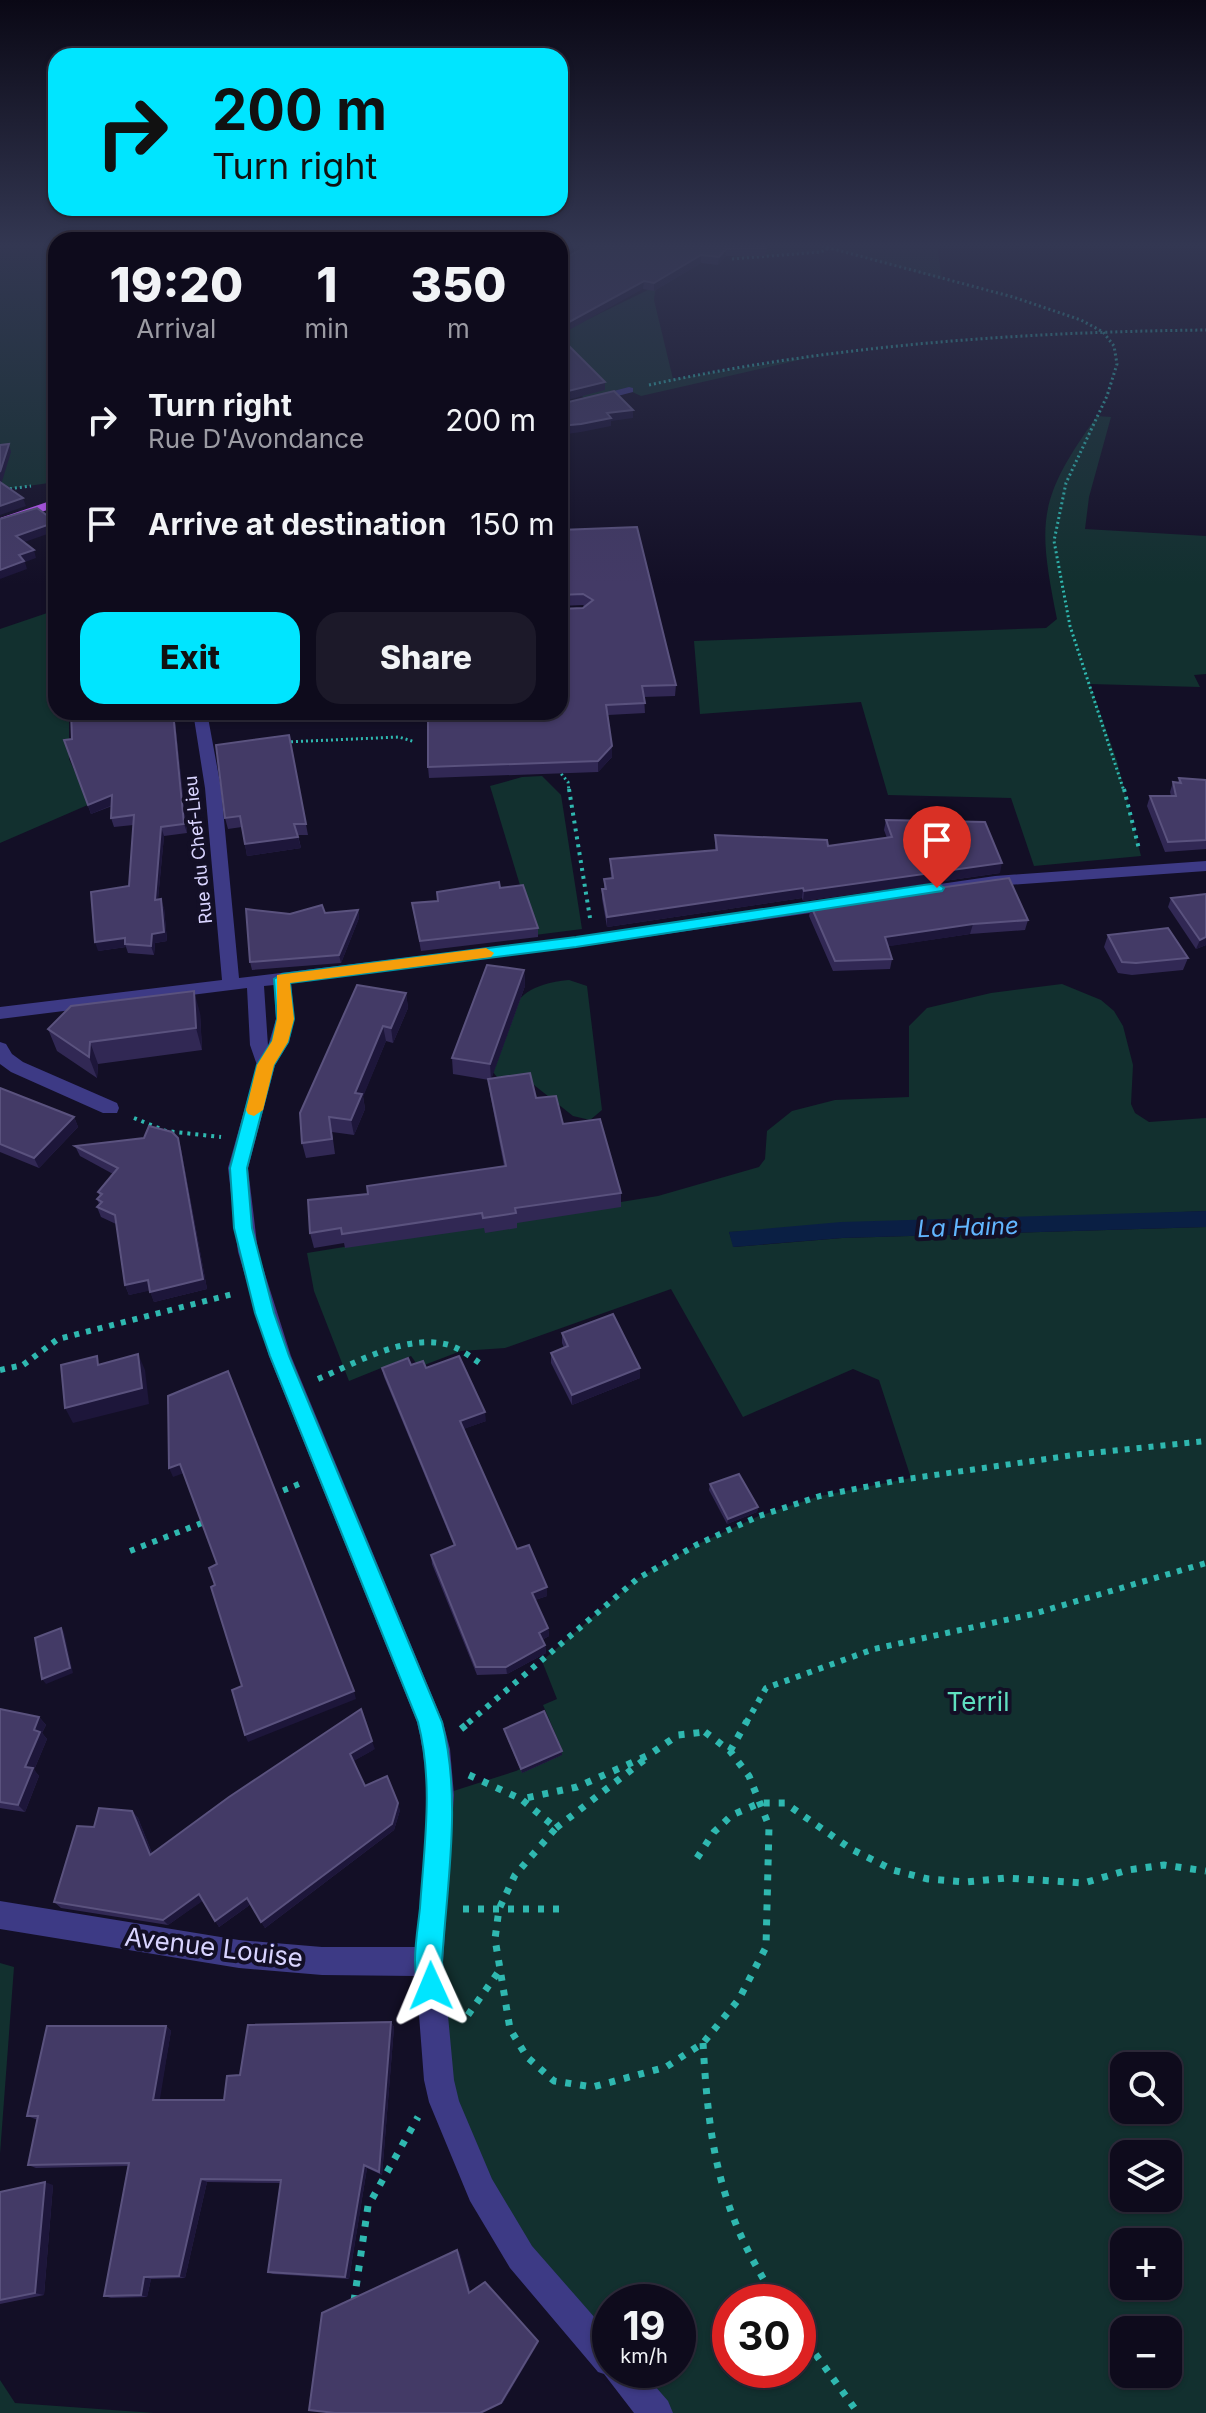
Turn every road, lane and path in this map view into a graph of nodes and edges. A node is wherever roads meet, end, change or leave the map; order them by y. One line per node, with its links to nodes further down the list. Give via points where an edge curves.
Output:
1 (795, 359): 3 (path)
2 (1116, 359): 12 (path, via 1107,396 1066,483 1054,541 1070,626)
3 (629, 390): 4 (street)
4 (568, 406)
5 (48, 506): 6 (main road)
6 (0, 522)
7 (201, 720): 16 (street, Rue du Chef-Lieu, via 213,788)
8 (281, 742): 9 (path, via 399,737)
9 (415, 742)
10 (553, 766): 13 (path, via 568,782)
11 (1206, 866): 12 (street)
12 (1148, 868): 13 (street, via 907,891)
13 (593, 939): 14 (street)
14 (282, 979): 15 (street); 19 (street, via 285,1019 280,1042)
15 (255, 982): 16 (street); 19 (street, via 259,1045)
16 (231, 985): 17 (street)
17 (0, 1013)
18 (0, 1048): 20 (street, via 17,1067)
19 (266, 1065): 21 (street)
20 (110, 1108): 21 (path, via 166,1131)
21 (246, 1140): 22 (street, via 238,1187)
22 (258, 1288): 24 (path, via 58,1339 23,1365); 25 (street)
23 (481, 1364): 25 (path, via 454,1347 424,1343)
24 (0, 1370)
25 (293, 1389): 27 (street)
26 (1206, 1441): 32 (path, via 900,1480 820,1496 759,1516 637,1579)
27 (327, 1473): 28 (path); 32 (street)
28 (258, 1500)
29 (215, 1517): 30 (path)
30 (130, 1551)
31 (1206, 1563): 33 (path, via 1033,1614 874,1649 766,1688)
32 (437, 1749): 35 (path, via 454,1767); 40 (street, via 441,1795)
33 (730, 1751): 34 (path, via 705,1732 678,1735); 36 (path)
34 (649, 1755): 35 (path, via 577,1787); 37 (path)
35 (521, 1799): 37 (path)
36 (760, 1803): 38 (path, via 732,1815); 39 (path, via 785,1803 851,1849 893,1870 928,1879 1084,1883 1164,1865); 45 (path, via 769,1826 766,1947 739,1999)
37 (556, 1828): 41 (path, via 515,1875)
38 (697, 1858)
39 (1206, 1871)
40 (432, 1909): 41 (path); 44 (street)
41 (499, 1909): 42 (path); 45 (path, via 495,1939 510,2029 527,2057 554,2081 593,2087 628,2079 666,2067)
42 (566, 1909)
43 (0, 1915): 44 (street, Avenue Louise, via 239,1954)
44 (429, 1962): 46 (street)
45 (703, 2043): 47 (path, via 708,2138 723,2201 750,2264)
46 (439, 2080): 48 (path, via 368,2206); 49 (street, via 481,2190 521,2257)
47 (765, 2284)
48 (352, 2310)
49 (592, 2339)
50 (816, 2355): 53 (path)
51 (634, 2388): 52 (street)
52 (656, 2413)
53 (858, 2413)

